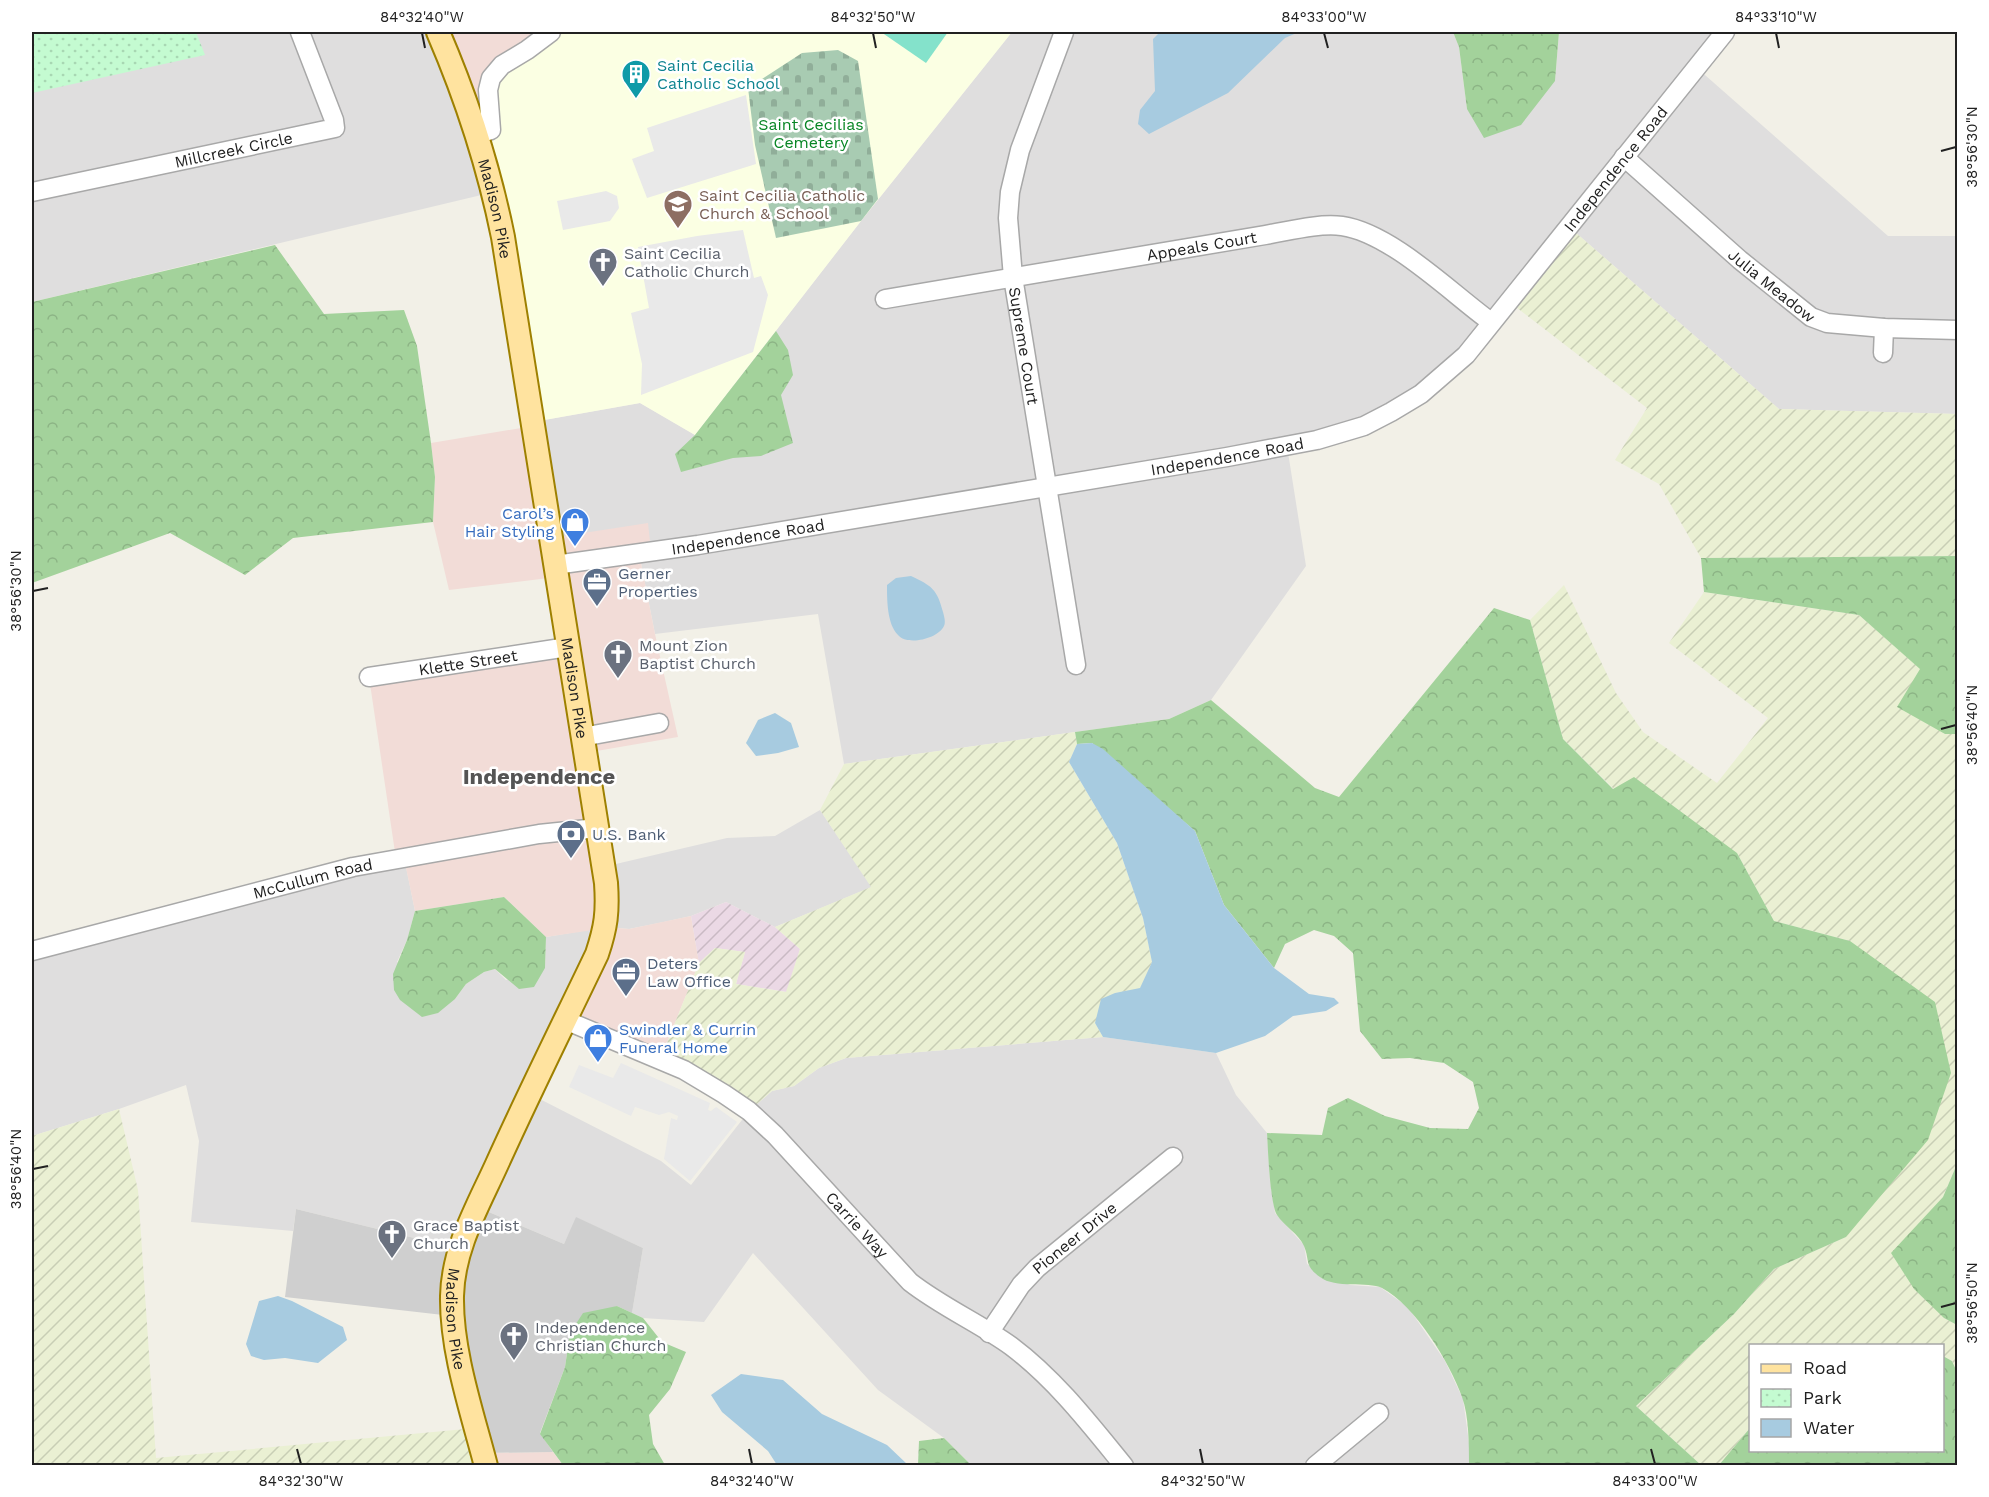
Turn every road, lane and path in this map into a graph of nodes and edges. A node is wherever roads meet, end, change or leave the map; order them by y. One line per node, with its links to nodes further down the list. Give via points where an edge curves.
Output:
1 (300, 32): 8 (street, Millcreek Circle, via 334,128)
2 (438, 32): 6 (main road, Madison Pike)
3 (550, 32): 6 (street, via 502,64 491,78 491,130)
4 (1064, 32): 9 (street, Supreme Court, via 1020,150 1010,192)
5 (1725, 32): 7 (street, Independence Road)
6 (476, 135): 16 (main road, Madison Pike, via 503,237)
7 (1624, 157): 11 (street, Independence Road); 12 (street, Julia Meadow, via 1811,317 1827,323)
8 (32, 192)
9 (1013, 277): 10 (street, Appeals Court); 11 (street, Appeals Court, via 1265,235 1343,226 1376,236); 15 (street, Supreme Court)
10 (885, 299)
11 (1491, 322): 15 (street, Independence Road, via 1466,355 1421,394 1364,426 1317,440)
12 (1884, 328): 13 (street, Julia Meadow); 14 (street)
13 (1958, 330)
14 (1883, 353)
15 (1048, 486): 16 (street, Independence Road); 18 (street, Supreme Court)
16 (555, 565): 17 (main road, Madison Pike)
17 (568, 647): 19 (street, Klette Street); 21 (main road, Madison Pike)
18 (1076, 665)
19 (369, 677)
20 (659, 723): 21 (street)
21 (582, 737): 22 (main road, Madison Pike)
22 (597, 828): 23 (street, McCullum Road, via 539,834 353,867); 24 (main road, Madison Pike, via 606,883 606,927)
23 (32, 951)
24 (566, 1020): 26 (street, Carrie Way, via 684,1070 749,1111 910,1282); 28 (main road, Madison Pike, via 463,1238 456,1261 453,1329)
25 (1173, 1157): 26 (street, Pioneer Drive, via 1038,1268)
26 (989, 1333): 29 (street, Carrie Way, via 1056,1385)
27 (1379, 1413): 30 (street)
28 (486, 1466)
29 (1124, 1466)
30 (1315, 1466)

